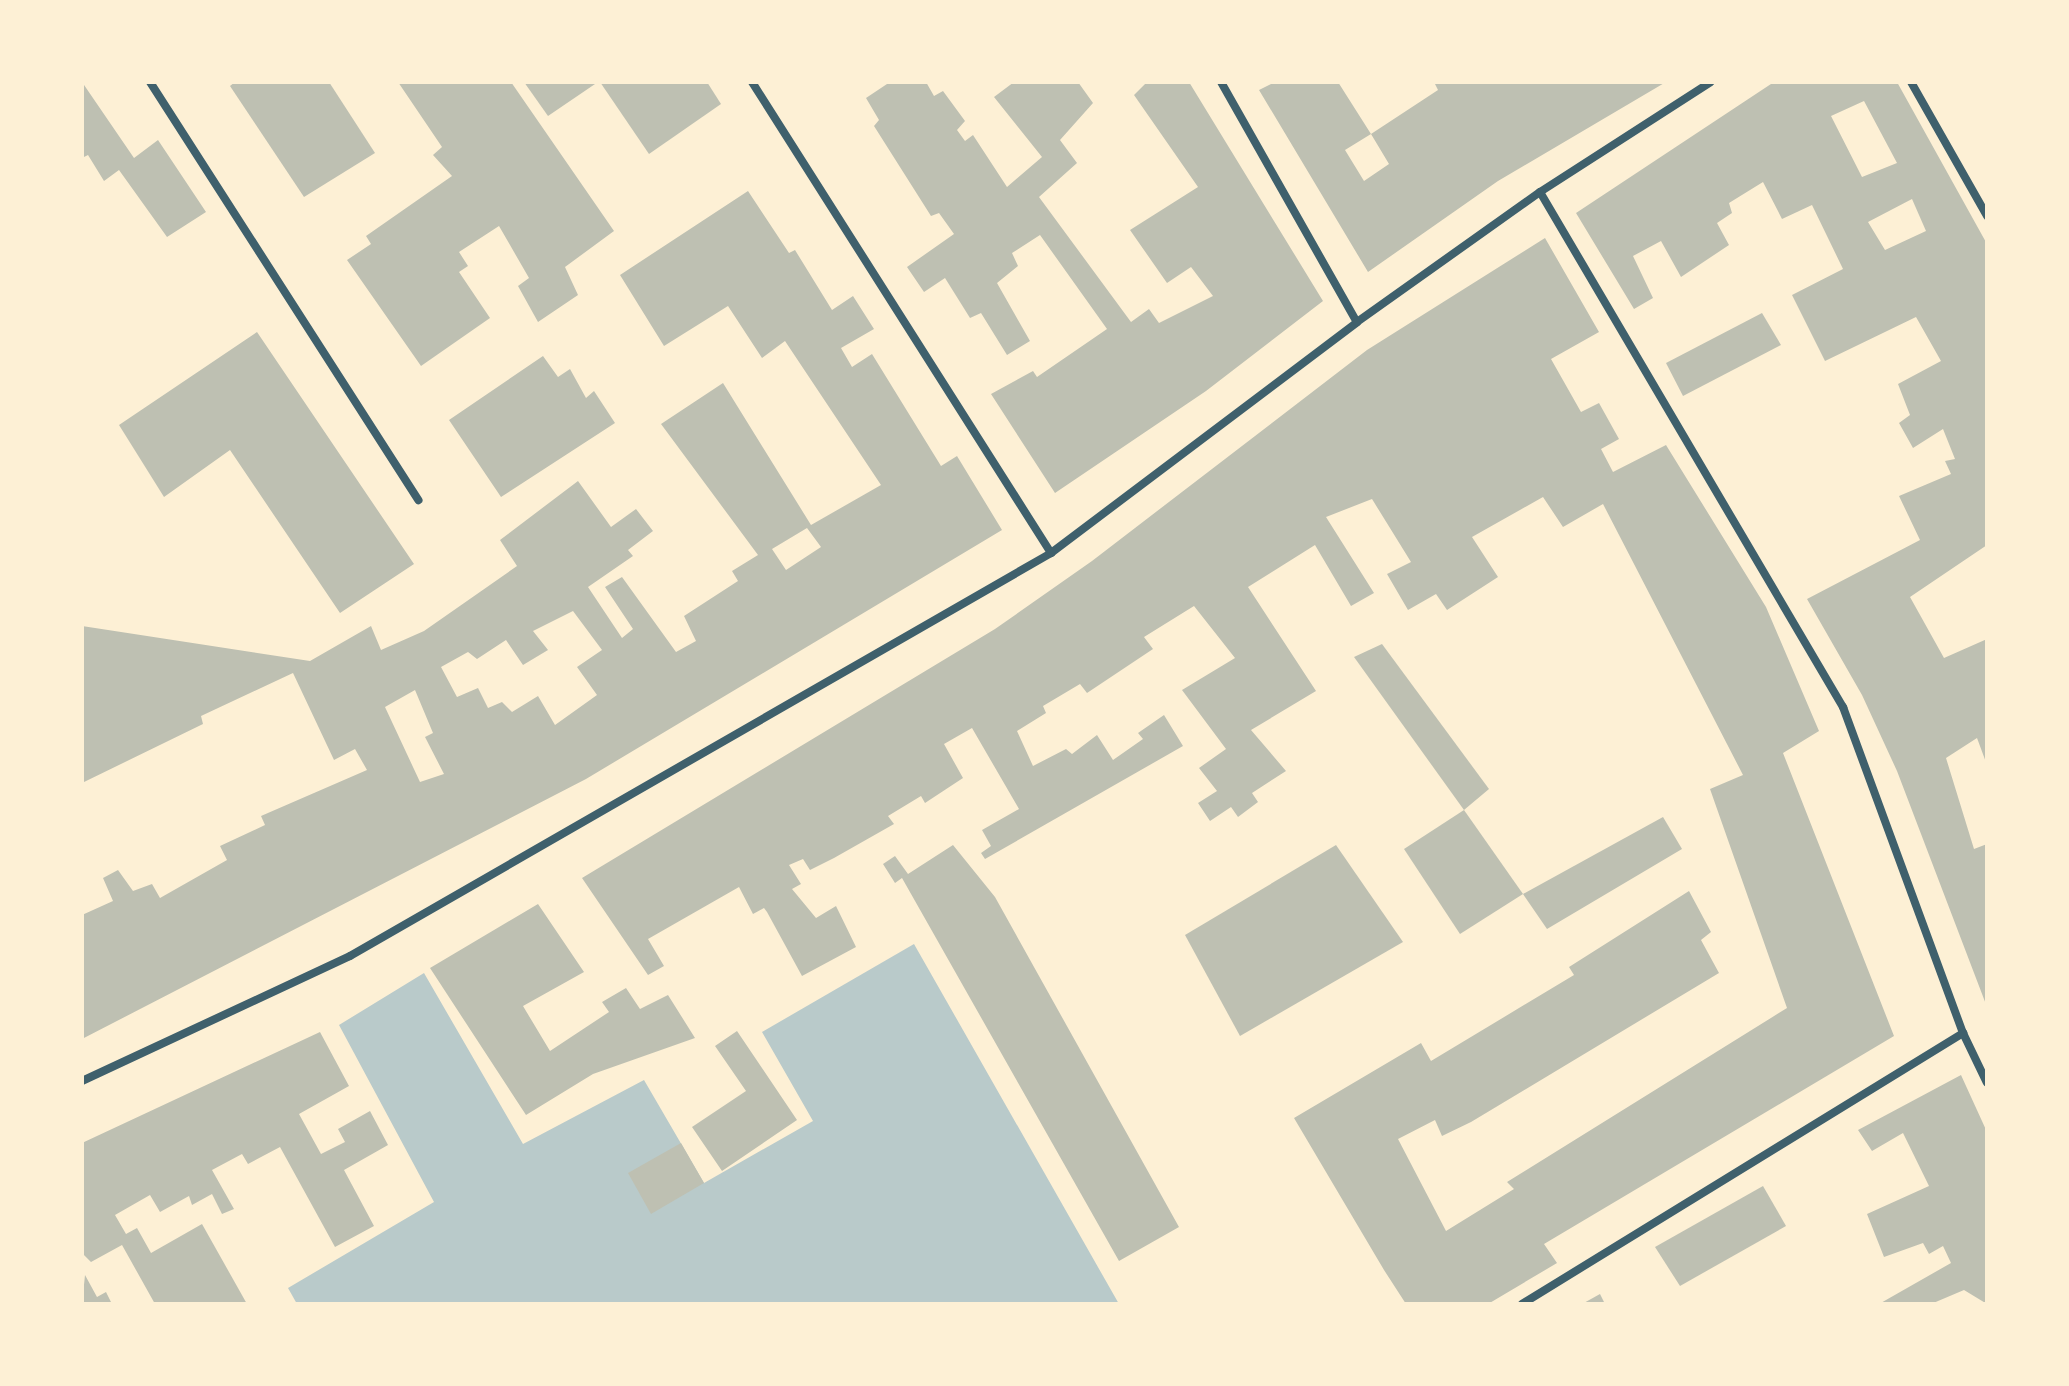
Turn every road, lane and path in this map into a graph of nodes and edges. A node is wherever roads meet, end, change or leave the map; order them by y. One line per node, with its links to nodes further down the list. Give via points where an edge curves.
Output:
1 (150, 82): 9 (street)
2 (752, 82): 10 (street)
3 (1221, 82): 8 (street)
4 (1711, 82): 6 (street)
5 (1911, 82): 7 (street)
6 (1540, 192): 8 (street); 11 (street, via 1843,707)
7 (1987, 216)
8 (1357, 322): 10 (street)
9 (418, 500)
10 (1051, 553): 12 (street, via 350,956)
11 (1963, 1033): 13 (street); 14 (street)
12 (82, 1081)
13 (1987, 1083)
14 (1522, 1304)

